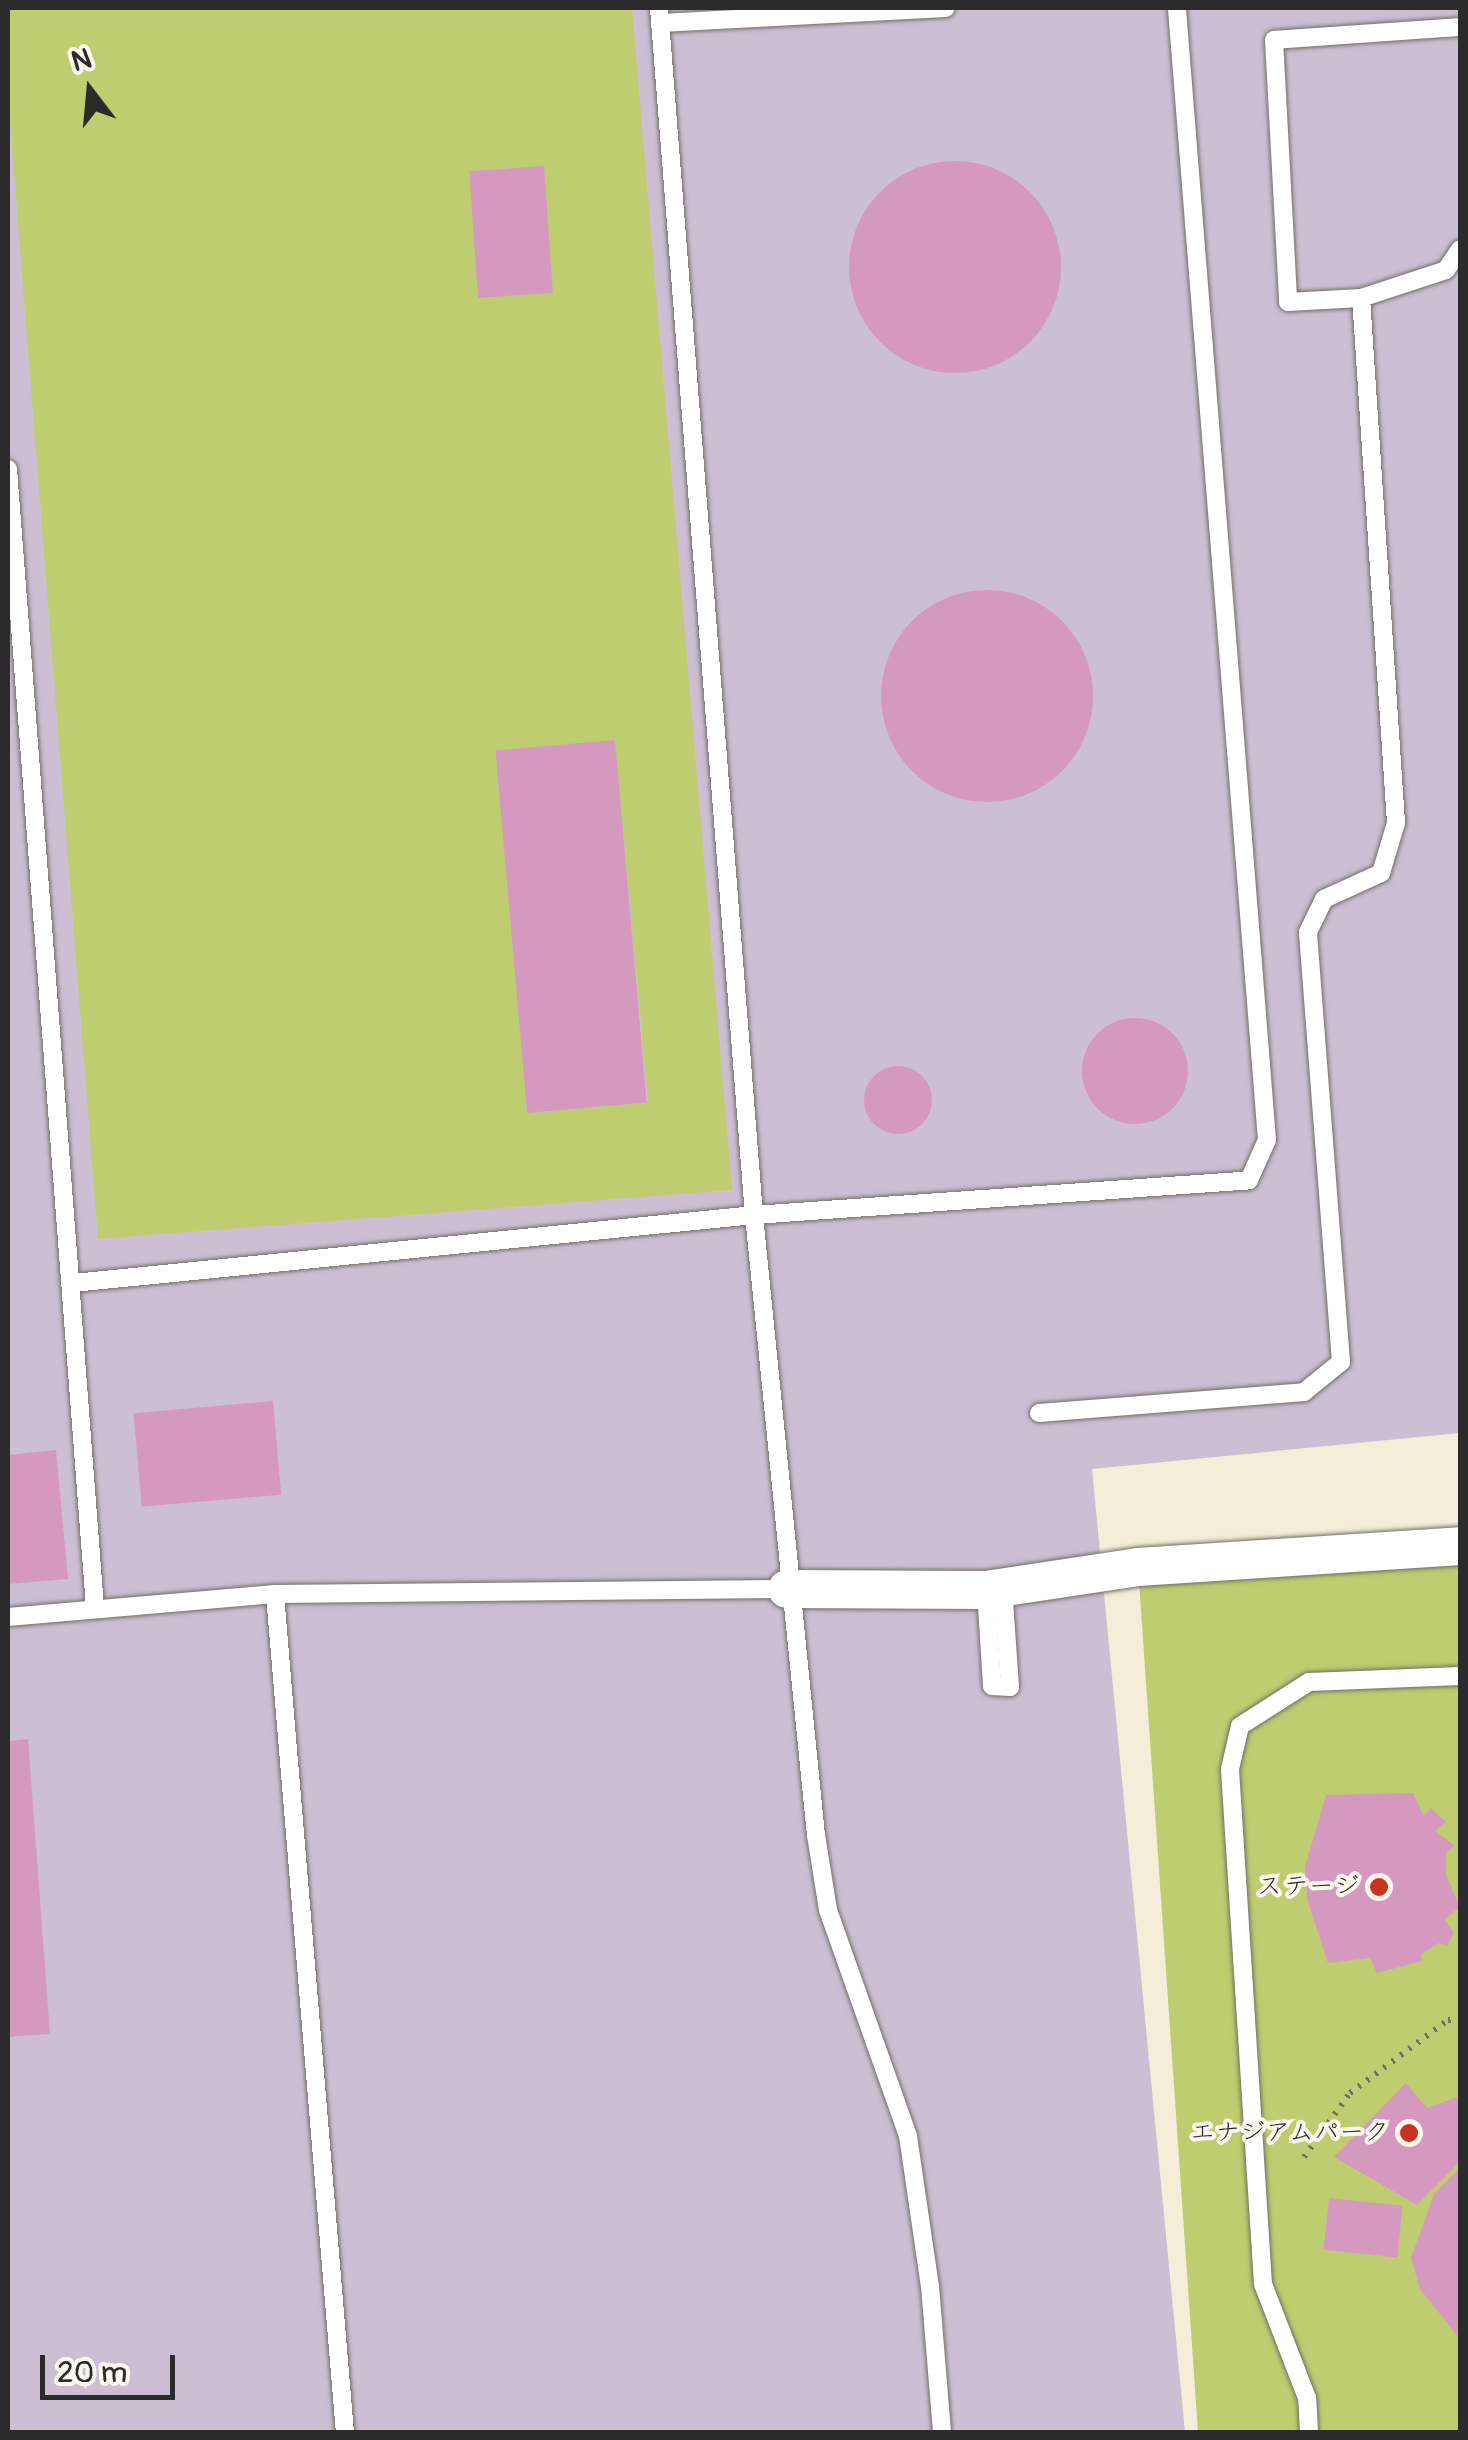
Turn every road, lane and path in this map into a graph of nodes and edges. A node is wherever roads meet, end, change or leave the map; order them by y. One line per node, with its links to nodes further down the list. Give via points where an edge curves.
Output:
1 (946, 8): 3 (lane)
2 (1177, 8): 8 (lane, via 1267,1140 1250,1180)
3 (659, 15): 8 (lane)
4 (1460, 26): 6 (lane, via 1274,40 1288,302)
5 (1460, 249): 6 (lane, via 1446,270)
6 (1361, 298): 10 (lane, via 1396,823 1381,873 1324,899 1308,932 1341,1362 1304,1392)
7 (8, 470): 9 (lane)
8 (754, 1215): 9 (lane); 12 (lane)
9 (72, 1283): 14 (lane)
10 (1040, 1413)
11 (1460, 1546): 12 (street, via 1157,1565 994,1589)
12 (787, 1589): 13 (lane); 20 (lane, via 828,1910 908,2136)
13 (275, 1594): 14 (lane); 19 (lane)
14 (95, 1608): 15 (lane)
15 (8, 1617)
16 (1460, 1676): 21 (lane, via 1309,1682 1240,1726 1230,1769 1263,2284 1307,2398)
17 (1460, 2019): 18 (path, via 1448,2020 1350,2094)
18 (1304, 2157)
19 (345, 2432)
20 (942, 2432)
21 (1310, 2432)

